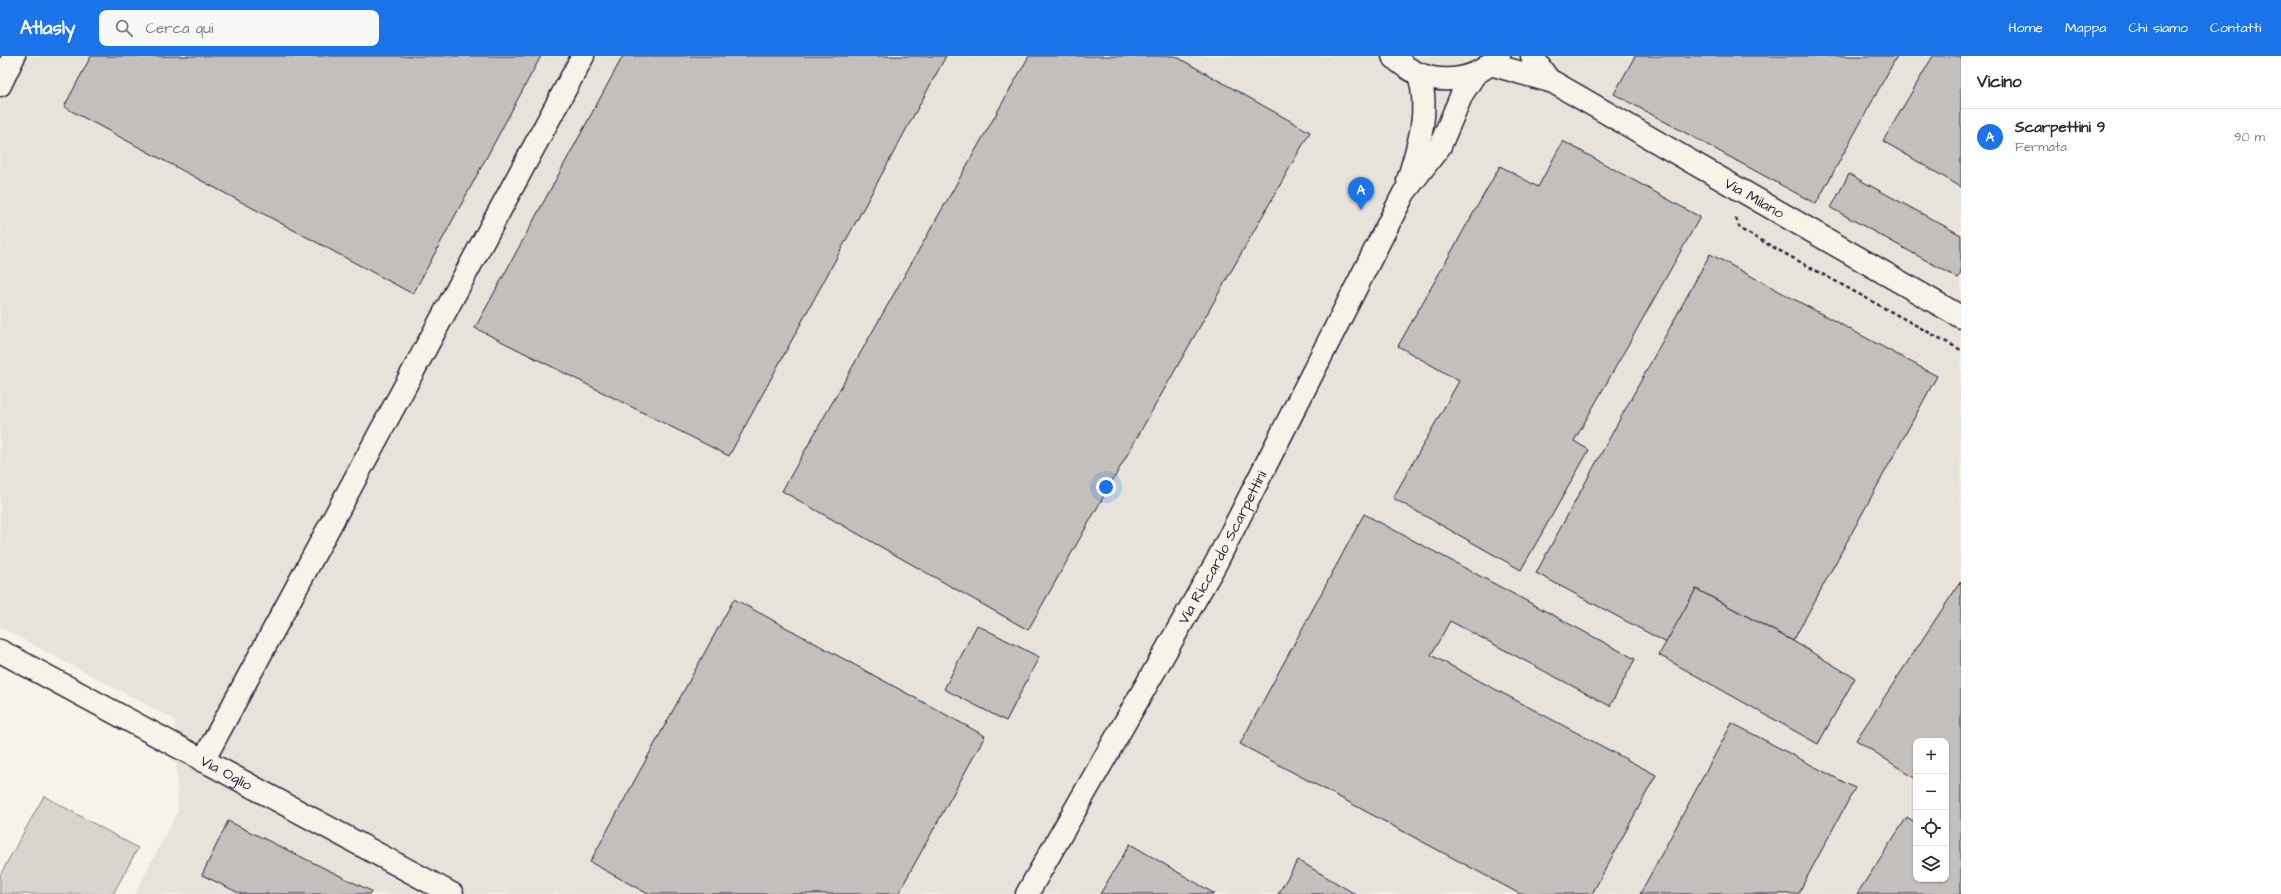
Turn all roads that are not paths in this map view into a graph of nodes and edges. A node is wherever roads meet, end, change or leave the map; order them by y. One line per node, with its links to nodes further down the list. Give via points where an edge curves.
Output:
1 (14, 56): 8 (street)
2 (582, 56): 12 (street)
3 (1393, 56): 6 (street, via 1408,69)
4 (1532, 56): 7 (street, Via Milano)
5 (1488, 65): 6 (street, via 1453,79 1430,78); 7 (street, Via Milano); 9 (street, Via Riccardo Scarpettini, via 1462,94 1440,146)
6 (1419, 74): 9 (street, Via Riccardo Scarpettini, via 1424,89 1423,122)
7 (1548, 79): 10 (street, Via Milano)
8 (0, 84)
9 (1404, 193): 14 (street, Via Riccardo Scarpettini, via 1216,562)
10 (1961, 317)
11 (0, 652): 12 (street, Via Oglio)
12 (203, 761): 13 (street, Via Oglio)
13 (452, 894)
14 (1027, 894)

